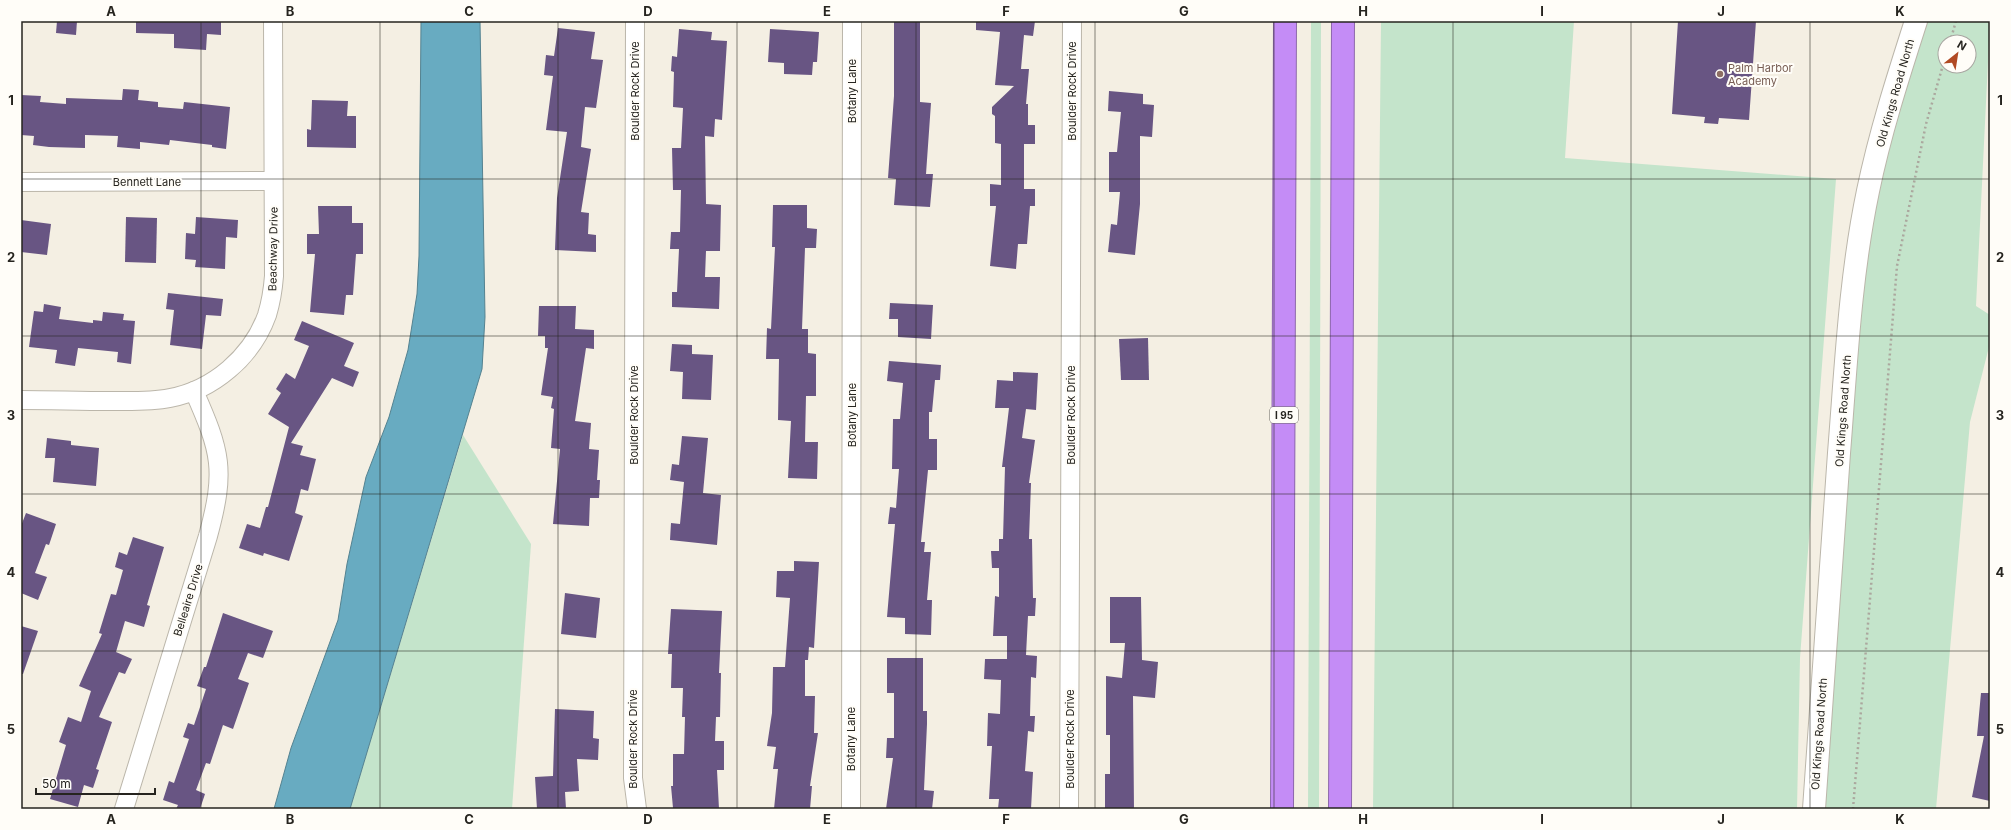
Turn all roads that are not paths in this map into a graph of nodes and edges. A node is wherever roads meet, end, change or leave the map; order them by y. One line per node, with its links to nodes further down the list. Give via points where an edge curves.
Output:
1 (273, 21): 8 (street, Beachway Drive)
2 (635, 21): 13 (street, Boulder Rock Drive, via 633,778)
3 (852, 21): 14 (street, Botany Lane)
4 (1072, 21): 15 (street, Boulder Rock Drive)
5 (1285, 21): 16 (highway, I 95)
6 (1343, 21): 17 (highway)
7 (1916, 21): 18 (street, Old Kings Road North, via 1894,91 1868,190 1856,266 1845,382)
8 (273, 181): 9 (street, Bennett Lane); 10 (street, Beachway Drive, via 274,276 267,314 260,330 238,361 215,380)
9 (21, 182)
10 (194, 391): 11 (street, Beachway Drive, via 156,400); 12 (street, Belleaire Drive, via 218,453 220,472 217,499 208,536)
11 (21, 400)
12 (124, 809)
13 (637, 809)
14 (851, 809)
15 (1069, 809)
16 (1282, 809)
17 (1340, 809)
18 (1814, 809)

